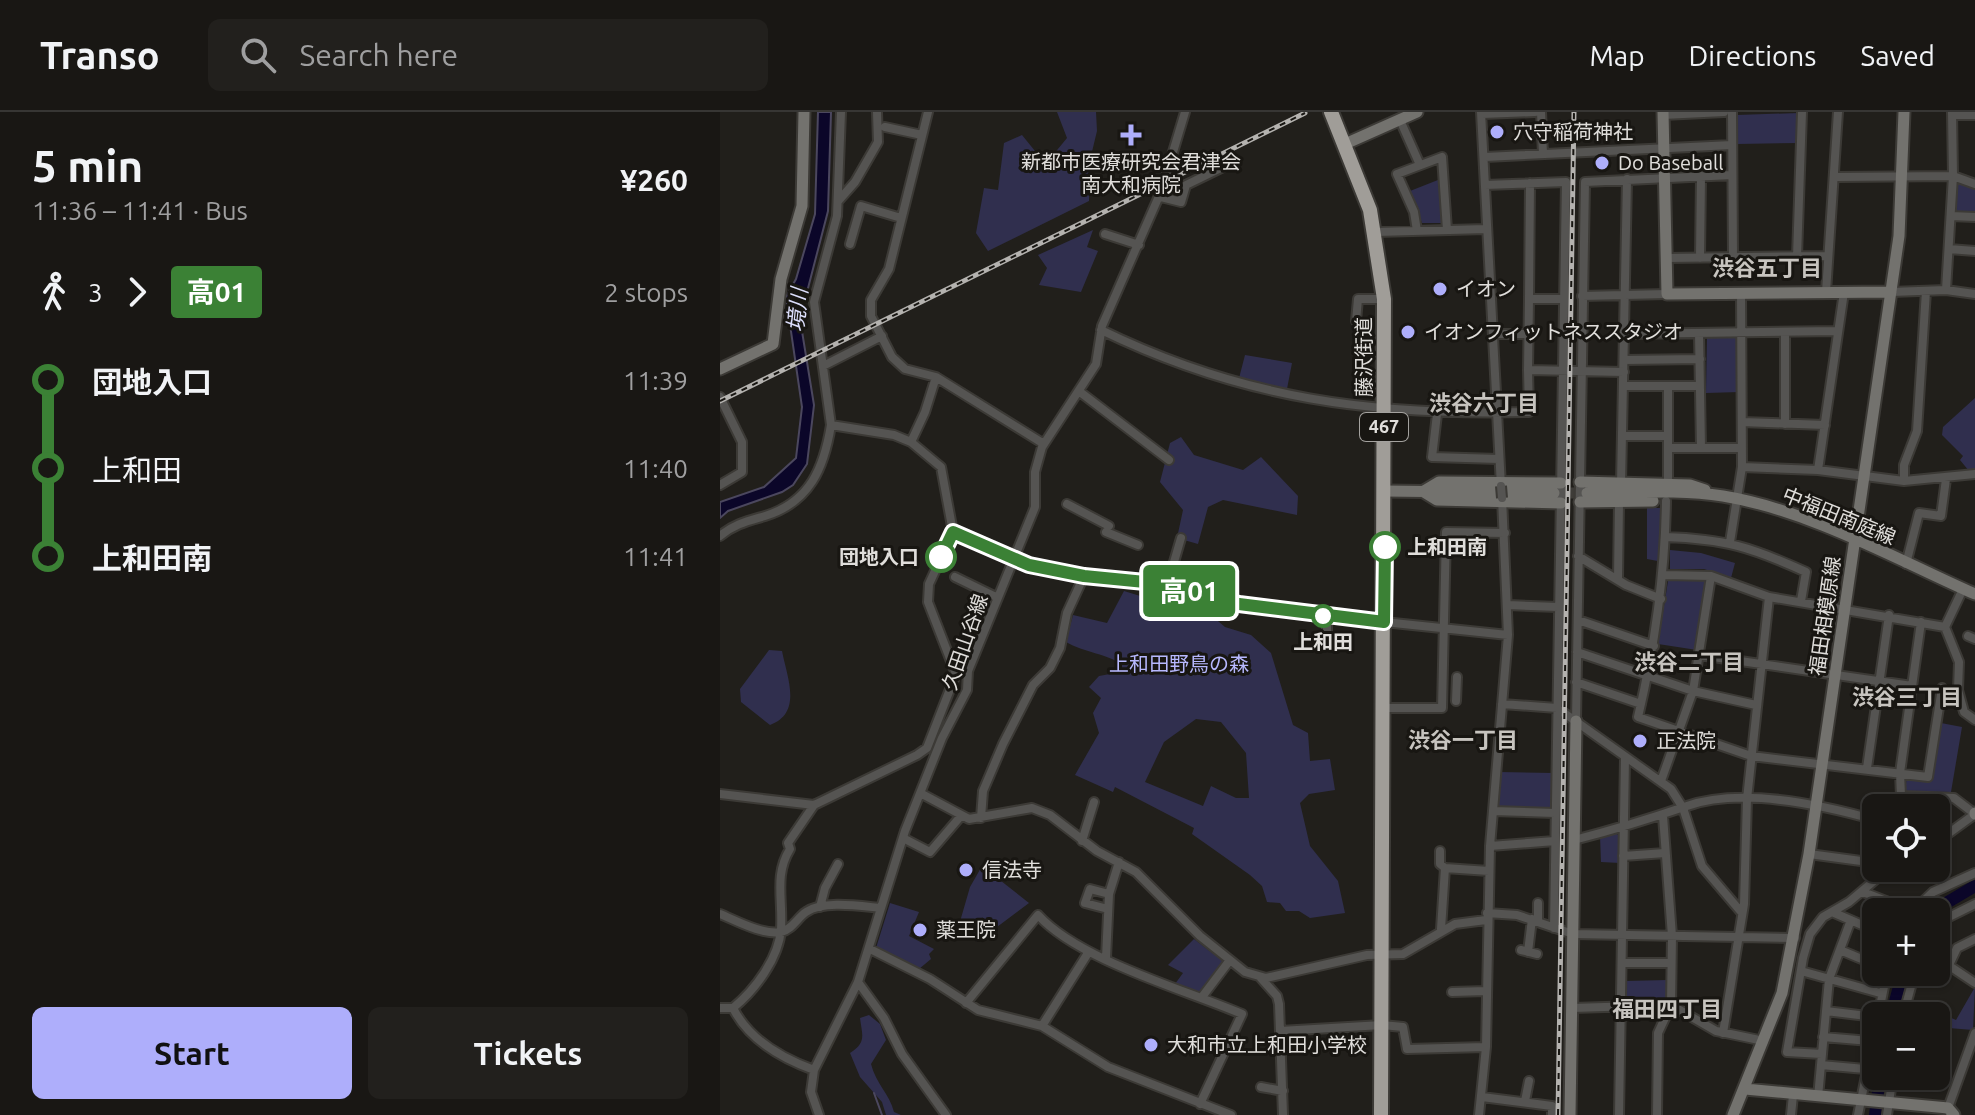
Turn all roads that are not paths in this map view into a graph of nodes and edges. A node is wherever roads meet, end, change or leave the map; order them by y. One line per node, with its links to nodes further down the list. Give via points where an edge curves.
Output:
1 (804, 112): 84 (street, via 802,206 781,279 773,344)
2 (841, 112): 40 (street)
3 (877, 112): 40 (street, via 878,142)
4 (928, 112): 21 (street)
5 (1185, 112): 39 (street, 久田山谷線, bridge)
6 (1331, 112): 22 (highway, 藤沢街道 / 467)
7 (1417, 112): 19 (street)
8 (1535, 112): 15 (street)
9 (1541, 112): 25 (street)
10 (1724, 112): 16 (street)
11 (1732, 112): 23 (street)
12 (1802, 112): 55 (street)
13 (1838, 112): 34 (street)
14 (1904, 112): 31 (street, 福田相模原線)
15 (1482, 113): 26 (street)
16 (1663, 113): 24 (street)
17 (1952, 114): 18 (street); 32 (street)
18 (1975, 115)
19 (1400, 120): 22 (street); 28 (street)
20 (885, 127): 21 (street)
21 (922, 135): 43 (street)
22 (1345, 144): 47 (highway, 藤沢街道 / 467)
23 (1732, 145): 24 (street); 29 (street)
24 (1665, 148): 25 (street); 33 (street)
25 (1543, 154): 26 (street)
26 (1485, 157): 38 (street)
27 (1227, 165): 39 (street, via 1186,185 1181,202)
28 (1420, 165): 45 (street, via 1442,157); 46 (street, via 1397,174)
29 (1732, 175): 30 (street); 54 (street)
30 (1701, 176): 33 (street); 57 (street)
31 (1903, 176): 32 (street); 34 (street); 62 (street, 福田相模原線)
32 (1953, 176): 37 (street); 41 (street)
33 (1665, 177): 35 (street); 56 (street)
34 (1836, 177): 53 (street)
35 (1627, 179): 66 (street); 67 (street, via 1585,182)
36 (1530, 183): 38 (street); 69 (street); 70 (street, via 1566,182)
37 (1975, 184)
38 (1485, 185): 44 (street)
39 (1162, 192): 50 (street, 久田山谷線)
40 (839, 201): 83 (street, via 814,302)
41 (1951, 216): 42 (street); 51 (street)
42 (1975, 217)
43 (901, 218): 49 (street, via 861,206); 80 (street, via 889,269 869,308)
44 (1486, 229): 45 (street); 77 (street)
45 (1447, 230): 46 (street)
46 (1417, 231): 47 (street)
47 (1376, 232): 68 (highway, 藤沢街道 / 467)
48 (1105, 234): 50 (street)
49 (850, 244)
50 (1139, 245): 72 (street, 久田山谷線)
51 (1949, 249): 52 (street); 58 (street)
52 (1975, 251)
53 (1826, 256): 55 (street); 60 (street)
54 (1733, 257): 55 (street); 57 (street)
55 (1797, 257)
56 (1667, 258): 57 (street); 64 (street)
57 (1700, 258)
58 (1946, 290): 59 (street); 65 (street)
59 (1926, 291): 62 (street); 116 (street, via 1917,431 1904,465)
60 (1826, 292): 61 (street); 63 (street)
61 (1844, 292): 62 (street); 73 (street)
62 (1891, 292): 114 (street, 福田相模原線)
63 (1741, 293): 64 (street); 74 (street)
64 (1667, 294): 66 (street)
65 (1975, 294)
66 (1625, 295): 67 (street); 79 (street)
67 (1582, 296): 87 (street)
68 (1384, 299): 71 (street, via 1358,299); 95 (highway, 藤沢街道 / 467)
69 (1529, 299): 70 (street); 78 (street)
70 (1563, 299): 86 (street)
71 (1356, 321)
72 (1101, 330): 93 (street, 久田山谷線, via 1096,364); 95 (street, via 1250,388)
73 (1838, 331): 75 (street); 101 (street)
74 (1741, 332): 75 (street); 76 (street); 98 (street)
75 (1785, 332): 99 (street)
76 (1699, 333): 79 (street); 81 (street)
77 (1493, 334): 78 (street); 96 (street)
78 (1529, 334): 85 (street)
79 (1624, 334): 82 (street)
80 (882, 336): 83 (street); 89 (street, via 905,369)
81 (1700, 359): 82 (street); 92 (street)
82 (1624, 360): 88 (street)
83 (823, 366): 100 (street)
84 (720, 369)
85 (1528, 370): 86 (street); 96 (street, via 1529,412)
86 (1563, 371): 87 (street); 123 (street)
87 (1581, 371): 88 (street); 124 (street)
88 (1624, 372): 90 (street)
89 (936, 377): 104 (street); 105 (street)
90 (1623, 386): 91 (street); 102 (street)
91 (1668, 386): 92 (street); 103 (street)
92 (1700, 386): 107 (street)
93 (1080, 392): 105 (street, 久田山谷線); 110 (street)
94 (720, 397): 118 (street, via 745,454 742,472)
95 (1385, 408): 97 (street); 121 (highway, 藤沢街道 / 467)
96 (1498, 412): 97 (street); 109 (street)
97 (1437, 414): 109 (street, via 1432,457)
98 (1742, 422): 99 (street); 108 (street)
99 (1785, 424): 101 (street)
100 (831, 425): 104 (street); 133 (street, via 824,463 806,492 779,511 738,523)
101 (1825, 425): 112 (street)
102 (1622, 436): 103 (street); 117 (street)
103 (1668, 436): 106 (street)
104 (911, 442): 131 (street, via 941,467)
105 (1044, 444): 140 (street, 久田山谷線, via 1035,472 1035,507)
106 (1668, 448): 107 (street); 120 (street)
107 (1701, 448): 108 (street)
108 (1742, 448): 111 (street)
109 (1499, 459): 119 (street)
110 (1169, 460)
111 (1742, 467): 112 (street); 127 (street)
112 (1818, 470): 114 (street)
113 (1975, 474): 115 (street)
114 (1864, 477): 116 (street); 136 (street, 福田相模原線)
115 (1946, 479): 116 (street); 141 (street, via 1941,516 1919,513)
116 (1904, 481)
117 (1621, 484): 120 (street); 124 (street)
118 (720, 485)
119 (1501, 485): 122 (street, via 1439,482); 123 (street); 126 (street, bridge)
120 (1668, 485): 125 (street, via 1690,485)
121 (1385, 491): 122 (street); 160 (highway, 藤沢街道 / 467)
122 (1423, 491): 123 (street); 126 (street, via 1437,500)
123 (1559, 493): 126 (street); 155 (street)
124 (1583, 493): 125 (street, 中福田南庭線); 128 (street); 139 (street)
125 (1721, 495): 127 (street, 中福田南庭線); 129 (street)
126 (1502, 499): 132 (street)
127 (1736, 499): 136 (street, 中福田南庭線, via 1789,512); 137 (street)
128 (1619, 501): 129 (street); 146 (street)
129 (1666, 501): 134 (street)
130 (1067, 504): 138 (street)
131 (953, 532): 140 (street); 201 (street, via 929,584 928,602 956,674 927,748)
132 (1505, 533): 154 (street); 163 (street, via 1446,532)
133 (720, 536)
134 (1665, 537): 137 (street); 142 (street)
135 (1181, 538): 147 (street)
136 (1854, 540): 141 (street, 中福田南庭線); 156 (street, 福田相模原線)
137 (1730, 542): 153 (street, via 1806,572)
138 (1138, 545)
139 (1578, 556): 146 (street); 159 (street)
140 (1013, 561): 143 (street); 150 (street, 久田山谷線)
141 (1906, 564): 148 (street, 中福田南庭線)
142 (1665, 575): 144 (street); 152 (street)
143 (1084, 576): 147 (street); 210 (street, via 1067,613 1060,648 1033,685 983,791)
144 (1711, 576): 151 (street); 168 (street)
145 (955, 577): 150 (street)
146 (1618, 580): 152 (street)
147 (1167, 586): 158 (street, via 1239,604)
148 (1963, 589): 149 (street, 中福田南庭線); 162 (street)
149 (1975, 594)
150 (996, 597): 196 (street, 久田山谷線, via 966,675 967,690)
151 (1769, 597): 153 (street); 169 (street)
152 (1661, 599): 166 (street)
153 (1801, 601): 156 (street)
154 (1508, 605): 155 (street); 164 (street)
155 (1558, 607): 185 (street)
156 (1844, 608): 157 (street); 170 (street, 福田相模原線)
157 (1889, 615): 161 (street); 173 (street)
158 (1327, 616): 160 (street); 165 (street)
159 (1578, 620): 166 (street); 167 (street)
160 (1384, 622): 163 (street); 184 (highway, 藤沢街道 / 467)
161 (1921, 622): 162 (street); 175 (street)
162 (1945, 627): 186 (street, via 1959,662 1964,712)
163 (1444, 628): 164 (street); 177 (street)
164 (1508, 635): 181 (street)
165 (1327, 636)
166 (1654, 646): 171 (street)
167 (1577, 652): 171 (street); 174 (street)
168 (1699, 655): 169 (street); 179 (street)
169 (1761, 664): 170 (street); 183 (street)
170 (1835, 675): 173 (street); 191 (street, 福田相模原線)
171 (1647, 676): 179 (street); 182 (street)
172 (1457, 677): 178 (street)
173 (1879, 681): 175 (street); 192 (street)
174 (1576, 682): 182 (street); 187 (street)
175 (1912, 686): 193 (street)
176 (1942, 688): 193 (street, via 1928,777)
177 (1442, 689): 178 (street); 184 (street, via 1442,708)
178 (1456, 689): 180 (street)
179 (1693, 691): 183 (street); 188 (street)
180 (1456, 701)
181 (1502, 704): 185 (street); 204 (street)
182 (1641, 704): 188 (street, via 1638,717)
183 (1756, 705): 189 (street)
184 (1383, 708): 259 (highway, 藤沢街道 / 467)
185 (1557, 708): 187 (street); 205 (street)
186 (1975, 720)
187 (1576, 721): 190 (street); 214 (street)
188 (1680, 731): 189 (street); 194 (street)
189 (1751, 756): 191 (street); 199 (street)
190 (1625, 758): 194 (street); 211 (street)
191 (1822, 762): 192 (street); 202 (street, 福田相模原線)
192 (1867, 768): 193 (street)
193 (1900, 773): 197 (street)
194 (1661, 781): 203 (street)
195 (720, 794): 201 (street)
196 (922, 794): 208 (street); 213 (street, 久田山谷線)
197 (1901, 794)
198 (1950, 798): 206 (street)
199 (1747, 799): 202 (street); 203 (street); 239 (street)
200 (1094, 802): 215 (street)
201 (814, 805): 248 (street, via 788,843 781,864)
202 (1816, 806): 209 (street); 220 (street, 福田相模原線)
203 (1683, 808): 207 (street); 239 (street, via 1702,866)
204 (1493, 811): 205 (street); 217 (street)
205 (1555, 813): 216 (street)
206 (1975, 814): 212 (street)
207 (1663, 816): 211 (street); 219 (street)
208 (960, 817): 210 (street); 213 (street, via 930,852)
209 (1862, 817)
210 (981, 818): 215 (street, via 1032,808 1050,815)
211 (1624, 828): 214 (street); 221 (street)
212 (1950, 828)
213 (903, 838): 236 (street, 久田山谷線)
214 (1574, 840): 249 (street)
215 (1082, 841): 223 (street)
216 (1555, 841): 217 (street); 246 (street)
217 (1490, 846): 226 (street)
218 (1440, 851): 225 (street)
219 (1665, 853): 221 (street); 251 (street)
220 (1809, 854): 222 (street); 253 (street, 福田相模原線)
221 (1623, 856): 250 (street)
222 (1862, 861)
223 (1119, 862): 230 (street); 262 (street)
224 (838, 864): 235 (street)
225 (1445, 868): 226 (street); 247 (street)
226 (1489, 871): 241 (street)
227 (1975, 873): 232 (street)
228 (1874, 882): 229 (street)
229 (1863, 892): 231 (street); 238 (street)
230 (1109, 894): 237 (street); 237 (street, via 1090,889 1085,903)
231 (1878, 898)
232 (1927, 898)
233 (1538, 903): 243 (street)
234 (1975, 904): 242 (street)
235 (820, 907): 236 (street); 248 (street)
236 (881, 908): 255 (street, 久田山谷線)
237 (1108, 909): 260 (street)
238 (1832, 912): 244 (street); 267 (street, via 1810,934)
239 (1742, 913): 252 (street)
240 (720, 914): 248 (street)
241 (1486, 916): 243 (street); 247 (street); 273 (street)
242 (1950, 916)
243 (1535, 920): 246 (street); 257 (street)
244 (1851, 920): 245 (street); 256 (street)
245 (1862, 925)
246 (1554, 928): 249 (street)
247 (1441, 929): 259 (street, via 1403,954)
248 (781, 932): 281 (street, via 766,969)
249 (1573, 934): 250 (street); 282 (street)
250 (1622, 935): 251 (street); 263 (street)
251 (1672, 936): 252 (street); 264 (street)
252 (1738, 937): 253 (street); 289 (street)
253 (1795, 939): 293 (street, 福田相模原線)
254 (1975, 939): 265 (street, via 1957,948)
255 (870, 949): 271 (street, 久田山谷線); 278 (street)
256 (1840, 950): 261 (street); 270 (street)
257 (1529, 952)
258 (1088, 953): 260 (street); 278 (street, via 1038,915); 287 (street)
259 (1382, 954): 268 (street); 286 (highway, 467)
260 (1106, 958): 276 (street)
261 (1862, 959)
262 (1230, 960): 268 (street); 276 (street)
263 (1622, 963): 264 (street); 283 (street)
264 (1671, 963): 279 (street)
265 (1950, 963)
266 (1950, 966): 269 (street)
267 (1801, 971): 270 (street); 295 (street, via 1787,1052)
268 (1260, 977): 288 (street, via 1277,996)
269 (1973, 978)
270 (1829, 979): 275 (street); 284 (street)
271 (858, 982): 298 (street, 久田山谷線); 314 (street)
272 (1882, 986): 275 (street)
273 (1486, 991): 274 (street); 294 (street)
274 (1452, 992)
275 (1880, 993): 277 (street)
276 (1202, 997): 309 (street, via 1242,1014)
277 (1878, 1002)
278 (966, 1003): 287 (street, via 998,1017)
279 (1671, 1005): 283 (street); 289 (street); 322 (street, via 1658,1033)
280 (720, 1008): 281 (street)
281 (733, 1008): 298 (street, via 742,1026 786,1060)
282 (1572, 1008): 283 (street); 320 (street)
283 (1620, 1009): 321 (street)
284 (1826, 1011): 285 (street); 291 (street)
285 (1862, 1015)
286 (1382, 1025): 288 (street); 294 (street, via 1403,1027 1407,1049); 317 (highway, 467)
287 (1042, 1026): 309 (street, via 1108,1067)
288 (1280, 1031): 303 (street)
289 (1723, 1033): 293 (street)
290 (1975, 1033): 312 (street)
291 (1823, 1037): 292 (street); 295 (street)
292 (1862, 1040)
293 (1764, 1041): 301 (street, 福田相模原線)
294 (1486, 1047): 305 (street)
295 (1822, 1054): 296 (street)
296 (1821, 1065): 297 (street); 306 (street)
297 (1862, 1069)
298 (814, 1070): 313 (street, via 811,1092)
299 (1529, 1081): 307 (street)
300 (1261, 1087): 303 (street)
301 (1745, 1089): 304 (street); 323 (street, 福田相模原線)
302 (1864, 1090): 308 (street)
303 (1283, 1091): 316 (street)
304 (1793, 1095): 306 (street); 324 (street)
305 (1482, 1097): 307 (street); 318 (street)
306 (1818, 1097): 308 (street)
307 (1525, 1101): 319 (street, via 1552,1106)
308 (1864, 1101): 310 (street); 325 (street)
309 (1200, 1104): 315 (street)
310 (1886, 1107): 311 (street)
311 (1923, 1111): 312 (street)
312 (1951, 1111)
313 (819, 1115)
314 (946, 1115)
315 (1231, 1115)
316 (1283, 1115)
317 (1381, 1115)
318 (1479, 1115)
319 (1552, 1115)
320 (1570, 1115)
321 (1619, 1115)
322 (1657, 1115)
323 (1733, 1115)
324 (1791, 1115)
325 (1858, 1115)

